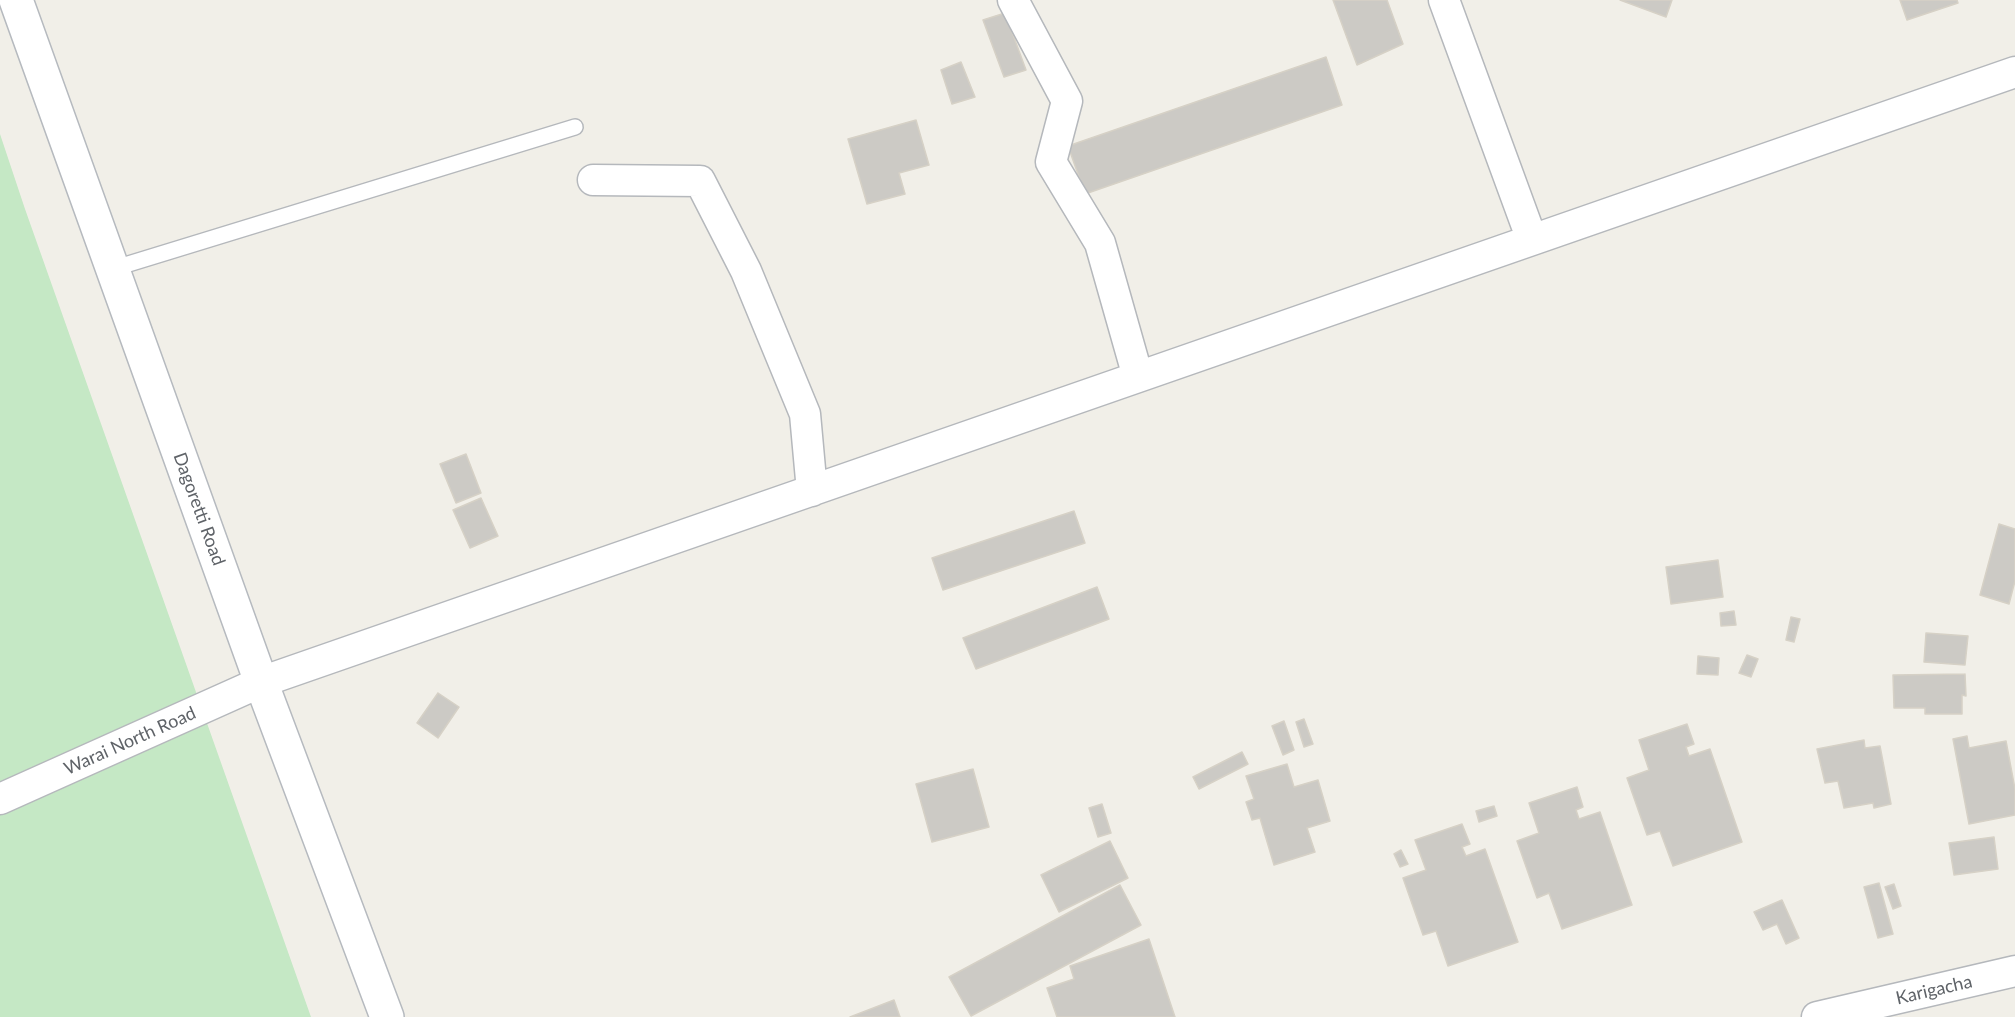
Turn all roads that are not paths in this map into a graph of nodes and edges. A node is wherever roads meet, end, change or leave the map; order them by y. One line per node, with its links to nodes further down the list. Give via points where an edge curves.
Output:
1 (16, 0): 8 (main road, Dagoretti Road)
2 (1013, 0): 9 (street, via 1067,101 1052,162 1100,243)
3 (1444, 0): 7 (street)
4 (2015, 72): 7 (street, Warai North Road)
5 (575, 127): 8 (lane)
6 (593, 180): 10 (street, via 700,181 746,271 805,414)
7 (1532, 240): 9 (street, Warai North Road)
8 (112, 268): 11 (main road, Dagoretti Road)
9 (1138, 377): 10 (street, Warai North Road)
10 (812, 490): 11 (street, Warai North Road)
11 (261, 682): 12 (street, Warai North Road); 14 (main road, Dagoretti Road)
12 (0, 800)
13 (2015, 971): 15 (street, Karigacha)
14 (387, 1017)
15 (1817, 1017)

